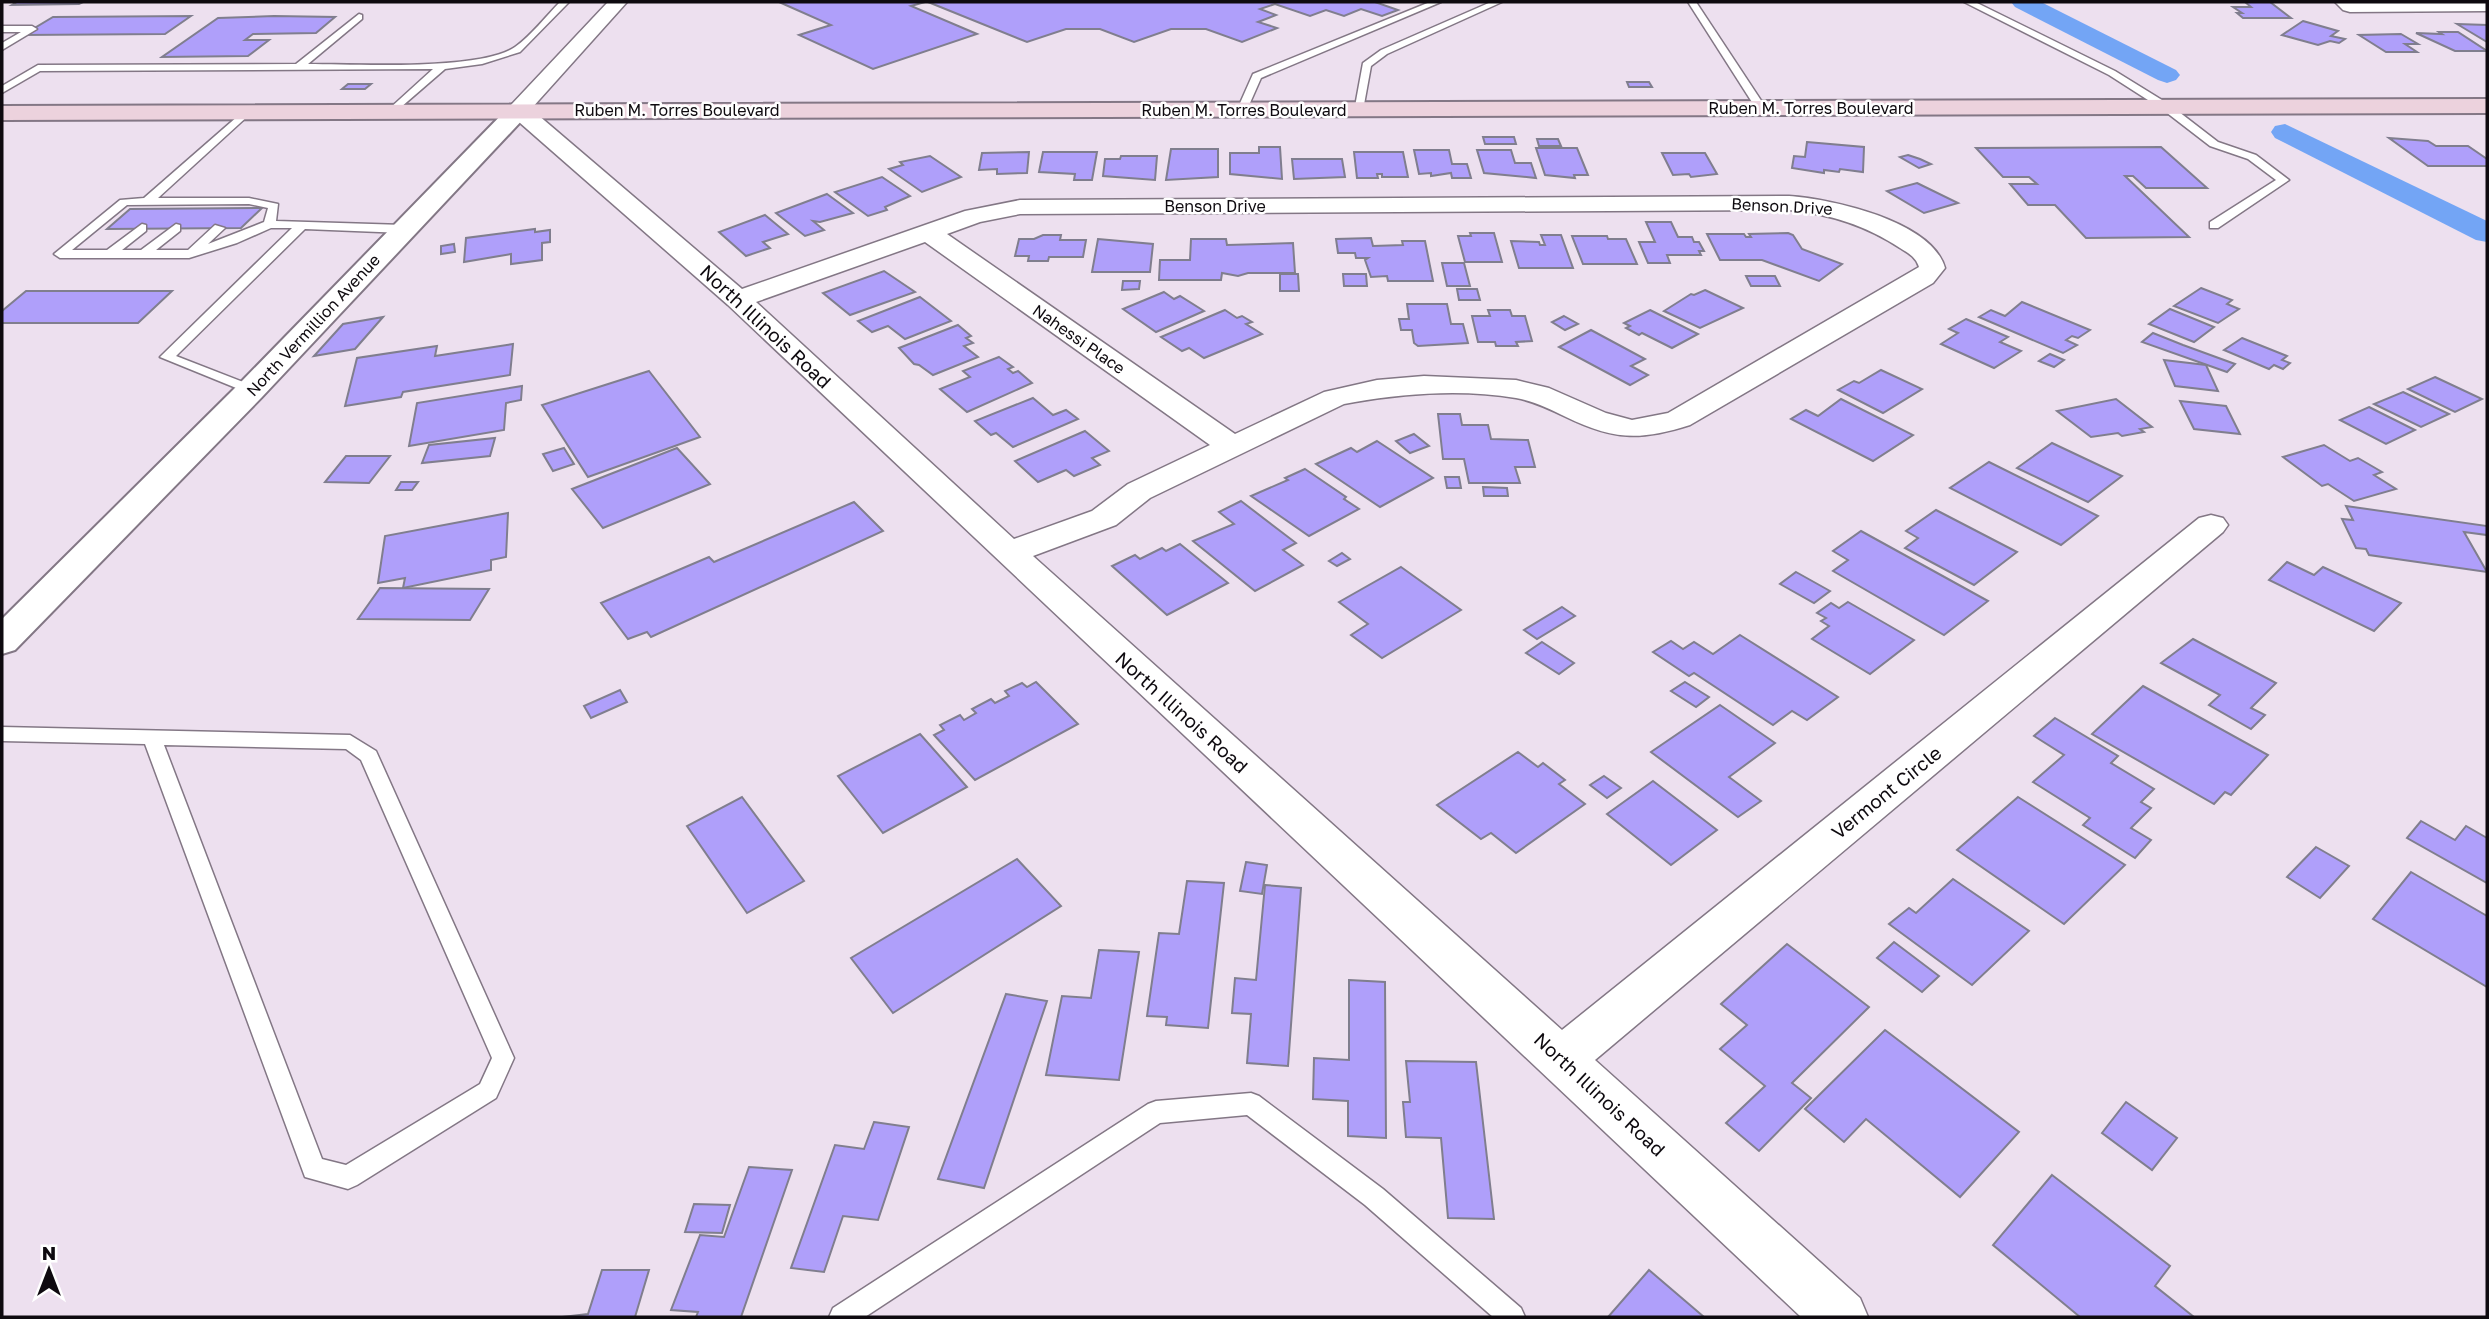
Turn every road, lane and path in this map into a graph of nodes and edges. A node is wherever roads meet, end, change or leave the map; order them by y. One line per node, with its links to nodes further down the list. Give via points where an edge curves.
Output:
1 (565, 2): 13 (lane, via 517,50)
2 (618, 2): 18 (street, North Vermillion Avenue)
3 (1437, 2): 19 (lane, via 1256,76)
4 (1498, 2): 20 (lane, via 1384,52 1366,65)
5 (1692, 2): 17 (lane)
6 (1968, 2): 16 (lane, via 2112,73)
7 (2344, 2): 8 (street, via 2350,6)
8 (2487, 5)
9 (359, 17): 12 (lane)
10 (2, 29): 11 (lane, via 32,29)
11 (2, 47)
12 (299, 66): 13 (lane); 14 (lane, via 38,68)
13 (442, 66): 21 (lane)
14 (2, 90)
15 (2487, 106): 16 (main road, Ruben M. Torres Boulevard)
16 (2166, 107): 17 (main road, Ruben M. Torres Boulevard); 26 (lane, via 2214,144 2252,157 2283,180)
17 (1761, 108): 20 (main road, Ruben M. Torres Boulevard)
18 (519, 110): 19 (main road, Ruben M. Torres Boulevard); 21 (main road, Ruben M. Torres Boulevard); 31 (street, North Vermillion Avenue); 36 (street, North Illinois Road)
19 (1242, 110): 20 (main road, Ruben M. Torres Boulevard)
20 (1359, 110)
21 (393, 111): 22 (main road, Ruben M. Torres Boulevard)
22 (246, 112): 23 (main road, Ruben M. Torres Boulevard); 24 (lane)
23 (2, 113)
24 (147, 201): 25 (lane, via 274,206); 33 (lane, via 124,202 60,254)
25 (269, 224): 27 (lane); 35 (lane)
26 (2214, 225)
27 (300, 226): 31 (lane); 37 (lane, via 167,357)
28 (142, 228): 33 (lane)
29 (176, 228): 34 (lane)
30 (219, 228): 35 (lane)
31 (404, 229): 37 (street, North Vermillion Avenue)
32 (927, 232): 36 (street, Benson Drive); 38 (street, Nahessi Place); 38 (street, Benson Drive, via 974,216 1020,208 1789,203 1828,206 1858,215 1900,235 1929,257 1931,268 1924,277 1660,427 1611,427 1542,394 1515,389 1414,386 1362,390 1334,398)
33 (110, 254): 34 (lane)
34 (144, 254): 35 (lane)
35 (189, 254)
36 (738, 299): 40 (street, North Illinois Road)
37 (251, 390): 41 (street, North Vermillion Avenue)
38 (1232, 446): 40 (street, Benson Drive, via 1139,491 1104,517)
39 (2211, 525): 44 (street, Vermont Circle)
40 (1009, 554): 44 (street, North Illinois Road)
41 (2, 641)
42 (2, 734): 43 (lane)
43 (152, 737): 43 (lane, via 350,742 369,756 503,1058 488,1091 348,1177 314,1169)
44 (1562, 1059): 47 (street, North Illinois Road)
45 (842, 1317): 46 (lane, via 1156,1112 1251,1104 1374,1197)
46 (1512, 1317)
47 (1841, 1317)

